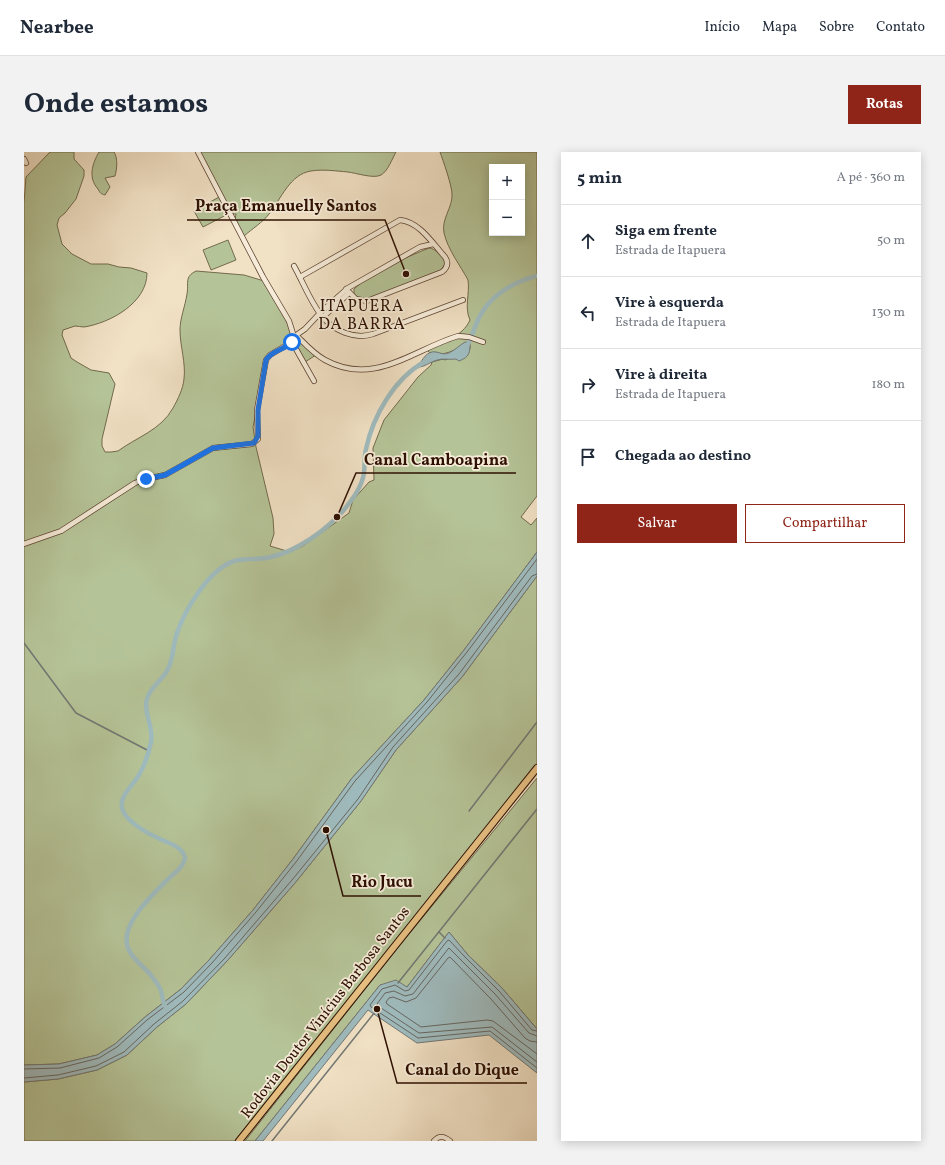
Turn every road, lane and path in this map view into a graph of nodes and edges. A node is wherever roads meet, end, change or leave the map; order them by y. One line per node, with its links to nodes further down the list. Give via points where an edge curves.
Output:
1 (198, 152): 8 (street, via 263,277 289,321)
2 (433, 244): 4 (street, via 416,226 400,220); 5 (street, via 420,247); 5 (street, via 447,261 442,272 367,301 358,300)
3 (294, 266): 4 (street)
4 (300, 277): 7 (street)
5 (347, 291): 7 (street)
6 (463, 300): 7 (street, via 366,336 346,333)
7 (321, 315): 8 (street)
8 (294, 338): 9 (street, via 324,360 361,370 382,367 458,336); 10 (street); 11 (street, via 289,345 270,355 266,360 258,410 258,436 254,443 213,448 165,475 135,483 61,531)
9 (483, 342)
10 (314, 381)
11 (24, 544)
12 (537, 768): 13 (main road, Rodovia Doutor Vinícius Barbosa Santos)
13 (239, 1141)
14 (434, 1141): 15 (street, via 442,1137)
15 (450, 1141)

